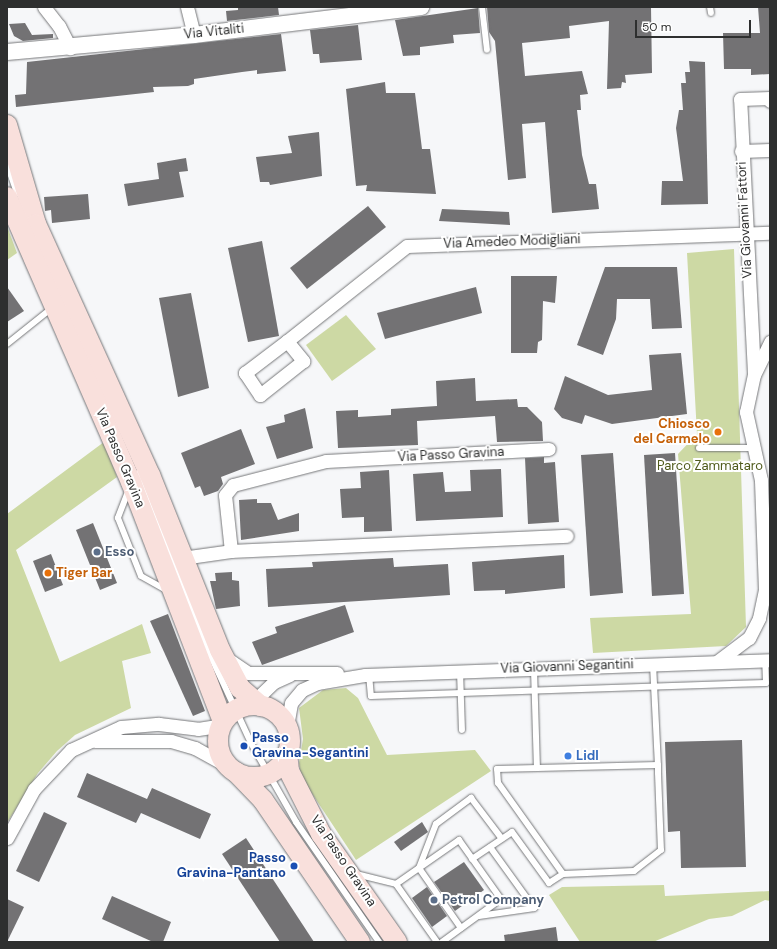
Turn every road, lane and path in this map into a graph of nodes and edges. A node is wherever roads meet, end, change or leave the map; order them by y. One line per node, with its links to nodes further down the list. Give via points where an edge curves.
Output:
1 (44, 7): 6 (street, via 59,26)
2 (187, 7): 5 (street)
3 (422, 7): 5 (street, Via Vitaliti)
4 (482, 7): 7 (lane)
5 (194, 35): 6 (street, Via Vitaliti)
6 (70, 48): 8 (street, Via Vitaliti)
7 (487, 50)
8 (7, 52)
9 (770, 101): 12 (street, Via Giovanni Fattori, via 770,98 740,99)
10 (7, 125): 30 (main road, Via Passo Gravina, via 36,224 147,468)
11 (770, 150): 12 (street)
12 (741, 151): 17 (street, Via Giovanni Fattori)
13 (7, 164): 14 (lane)
14 (13, 198): 18 (main road, Via Passo Gravina)
15 (24, 214): 22 (lane)
16 (770, 233): 17 (street, Via Amedeo Modigliani)
17 (745, 234): 19 (street, Via Amedeo Modigliani, via 407,246); 23 (street, Via Giovanni Fattori)
18 (53, 306): 21 (lane); 27 (main road, Via Passo Gravina)
19 (287, 341)
20 (770, 342): 23 (street, Via Giovanni Fattori)
21 (7, 344)
22 (89, 364)
23 (754, 375): 25 (street, Via Giovanni Fattori, via 746,412)
24 (699, 448): 25 (lane)
25 (753, 448): 31 (street, Via Giovanni Fattori, via 760,480)
26 (549, 449): 29 (street, Via Passo Gravina, via 326,461 233,485 225,495)
27 (133, 472): 32 (main road, Via Passo Gravina); 32 (lane, via 118,518 141,576); 45 (lane)
28 (567, 536): 29 (street)
29 (231, 552): 30 (street)
30 (182, 558): 34 (main road, Via Passo Gravina)
31 (768, 590): 33 (street); 36 (street, Via Giovanni Fattori, via 749,638)
32 (176, 594): 45 (main road, Via Passo Gravina)
33 (770, 603)
34 (220, 650): 40 (street, Via Giovanni Segantini, via 248,673); 45 (main road, Via Passo Gravina, via 235,680)
35 (768, 660): 36 (street, Via Giovanni Segantini); 42 (lane, via 766,683)
36 (717, 662): 37 (street, Via Giovanni Segantini)
37 (653, 664): 38 (street, Via Giovanni Segantini); 42 (lane)
38 (534, 669): 39 (street, Via Giovanni Segantini); 43 (lane)
39 (460, 671): 41 (street, Via Giovanni Segantini); 44 (lane)
40 (301, 672): 41 (street, Via Giovanni Segantini); 45 (street, via 274,682)
41 (367, 674): 44 (lane, via 371,696); 46 (street, Via Giovanni Segantini, via 317,683 302,690 291,703)
42 (654, 687): 43 (lane); 50 (lane)
43 (535, 691): 44 (lane); 51 (lane)
44 (461, 693): 47 (lane)
45 (241, 711): 46 (main road, via 277,713); 48 (street, via 198,729 137,724 121,727); 52 (main road, via 218,745); 53 (lane)
46 (287, 726): 49 (main road, Via Passo Gravina)
47 (462, 730)
48 (91, 741): 52 (street, via 171,741 195,748); 54 (street, via 71,750 50,769)
49 (287, 754): 53 (main road); 59 (main road, Via Passo Gravina, via 289,771 315,821)
50 (658, 765): 51 (lane); 60 (lane, via 661,850 634,871)
51 (537, 768): 60 (lane, via 497,769 498,783)
52 (234, 770): 53 (main road, via 249,776); 64 (main road, via 263,800)
53 (269, 774): 65 (lane, via 296,822)
54 (7, 838)
55 (502, 839): 56 (lane); 58 (lane, via 471,798 436,824); 60 (lane, via 512,832 549,882)
56 (490, 847): 57 (lane); 62 (lane, via 534,908)
57 (472, 859): 58 (lane, via 459,840); 62 (lane, via 501,899)
58 (419, 868): 61 (lane); 63 (lane)
59 (349, 872): 61 (lane); 66 (main road, Via Passo Gravina)
60 (563, 874)
61 (396, 884): 67 (lane)
62 (477, 916): 63 (lane)
63 (461, 928): 68 (lane)
64 (354, 939)
65 (379, 942)
66 (397, 942)
67 (437, 942)
68 (442, 942)

